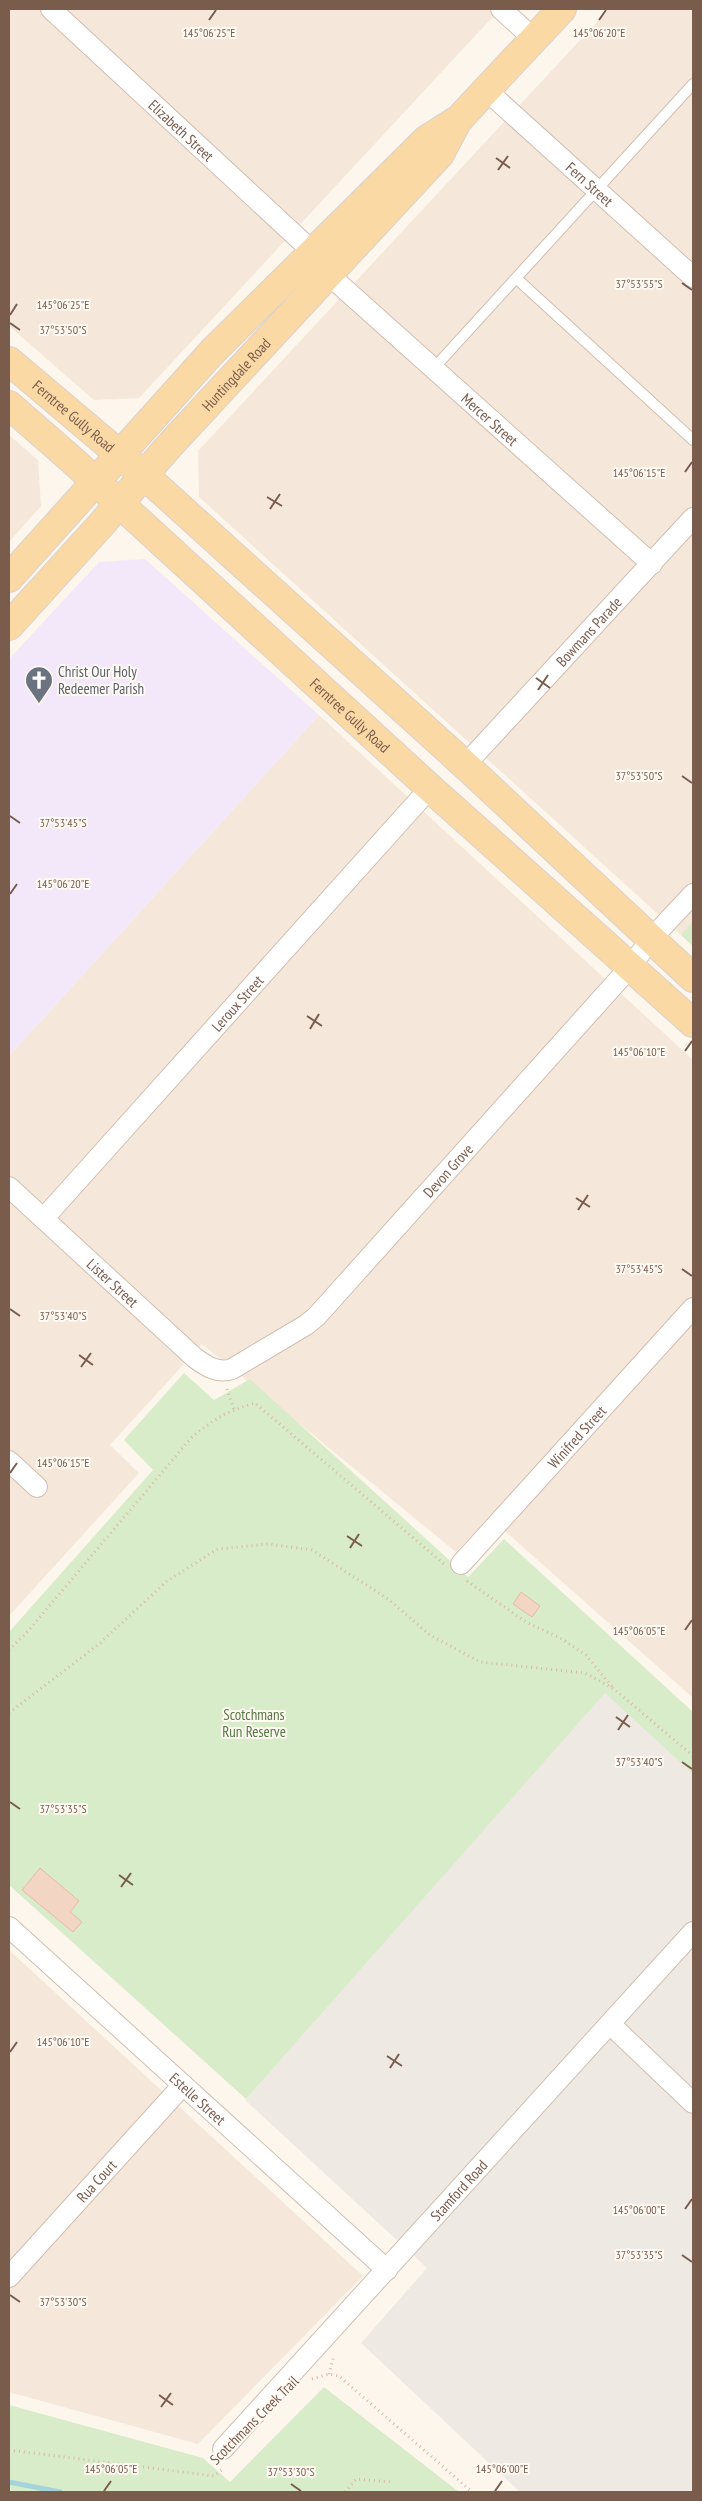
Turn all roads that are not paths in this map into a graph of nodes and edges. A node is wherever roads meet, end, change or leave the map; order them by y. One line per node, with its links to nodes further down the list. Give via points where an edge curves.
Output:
1 (51, 9): 9 (street, Elizabeth Street)
2 (501, 9): 4 (street)
3 (562, 9): 4 (main road, Huntingdale Road)
4 (534, 39): 6 (main road, Huntingdale Road)
5 (693, 84): 8 (lane)
6 (486, 90): 7 (main road, Huntingdale Road); 8 (street, Fern Street)
7 (459, 119): 9 (main road, Huntingdale Road, via 426,140); 10 (main road, Huntingdale Road, via 440,154)
8 (596, 189): 11 (street, Fern Street); 12 (lane)
9 (312, 251): 17 (main road, Huntingdale Road, via 212,352)
10 (330, 275): 14 (street, Mercer Street); 18 (main road, Huntingdale Road)
11 (693, 277)
12 (516, 278): 14 (lane); 16 (lane)
13 (9, 361): 17 (main road, Ferntree Gully Road)
14 (434, 368): 22 (street, Mercer Street)
15 (9, 405): 19 (main road, Ferntree Gully Road)
16 (693, 440)
17 (120, 454): 18 (main road, Ferntree Gully Road); 19 (main road, Huntingdale Road)
18 (144, 475): 20 (main road, Huntingdale Road); 25 (main road, Ferntree Gully Road)
19 (96, 482): 20 (main road, Ferntree Gully Road); 23 (main road, Huntingdale Road)
20 (120, 503): 24 (main road, Huntingdale Road); 26 (main road, Ferntree Gully Road)
21 (693, 518): 22 (street, Bowmans Parade)
22 (652, 564): 25 (street, Bowmans Parade)
23 (9, 578)
24 (9, 626)
25 (465, 765): 28 (main road, Ferntree Gully Road)
26 (430, 788): 29 (main road, Ferntree Gully Road); 33 (street, Leroux Street)
27 (693, 894): 28 (street, Devon Grove)
28 (651, 940): 29 (street, Devon Grove); 30 (main road, Ferntree Gully Road)
29 (631, 966): 31 (main road, Ferntree Gully Road); 35 (street, Devon Grove, via 316,1317 306,1326)
30 (693, 978)
31 (693, 1023)
32 (9, 1187): 33 (street, Lister Street)
33 (44, 1218): 35 (street, Lister Street, via 195,1358)
34 (693, 1308): 38 (street, Winifred Street)
35 (221, 1371)
36 (9, 1461): 37 (street)
37 (37, 1486)
38 (459, 1571)
39 (9, 1927): 42 (street, Estelle Street)
40 (693, 1932): 41 (street, Stamford Road)
41 (610, 2024): 43 (street); 44 (street, Stamford Road)
42 (183, 2085): 44 (street, Estelle Street); 45 (street, Rua Court)
43 (693, 2103)
44 (387, 2270): 46 (street, Stamford Road)
45 (9, 2277)
46 (225, 2457)

